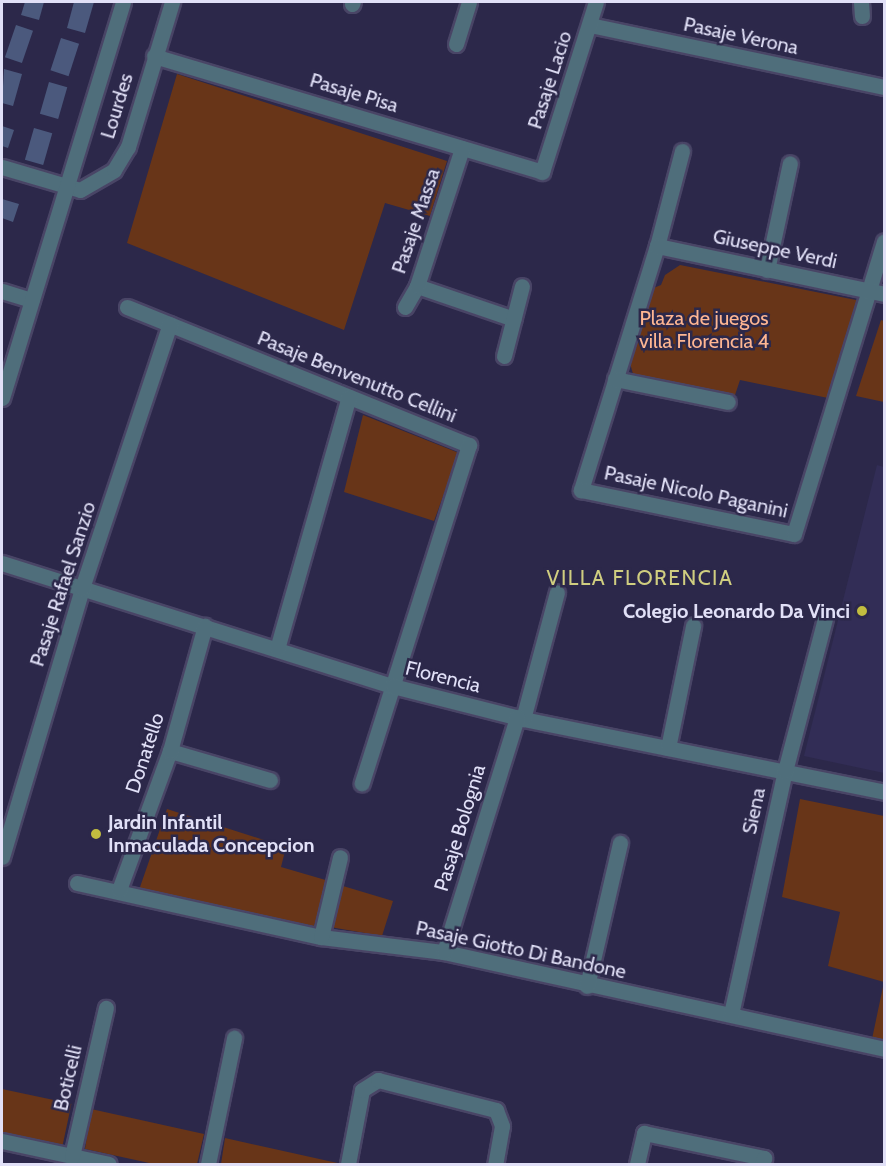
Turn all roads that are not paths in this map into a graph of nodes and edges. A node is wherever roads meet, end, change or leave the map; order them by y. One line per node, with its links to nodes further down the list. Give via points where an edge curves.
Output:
1 (123, 2): 14 (street, Lourdes)
2 (172, 2): 7 (street, Lourdes)
3 (469, 2): 6 (street)
4 (596, 2): 5 (street, Pasaje Lacio)
5 (590, 25): 8 (street, Pasaje Verona); 13 (street, Pasaje Lacio)
6 (456, 44)
7 (154, 56): 9 (street, Pasaje Pisa); 14 (street, Lourdes, via 121,162 93,185)
8 (885, 87)
9 (462, 148): 13 (street, Pasaje Pisa); 18 (street, Pasaje Massa)
10 (682, 151): 16 (street, Pasaje Nicolo Paganini)
11 (790, 163): 17 (street)
12 (2, 167): 14 (street)
13 (542, 172)
14 (68, 189): 22 (street, Lourdes)
15 (885, 242): 21 (street, Pasaje Nicolo Paganini)
16 (657, 246): 17 (street, Giuseppe Verdi); 28 (street, Pasaje Nicolo Paganini)
17 (767, 270): 21 (street, Giuseppe Verdi)
18 (417, 286): 23 (street, Pasaje Massa); 25 (street)
19 (522, 286): 25 (street)
20 (2, 291): 22 (street)
21 (878, 292): 28 (street, Pasaje Nicolo Paganini, via 794,534 580,490)
22 (32, 300): 30 (street, Lourdes)
23 (405, 306)
24 (127, 307): 26 (street, Pasaje Benvenutto Cellini)
25 (514, 319): 27 (street)
26 (170, 324): 29 (street, Pasaje Benvenutto Cellini); 33 (street, Pasaje Rafael Sanzio)
27 (504, 356)
28 (615, 379): 31 (street)
29 (349, 397): 38 (street); 39 (street, Pasaje Benvenutto Cellini, via 469,445)
30 (2, 398)
31 (728, 402)
32 (2, 563): 33 (street, Florencia)
33 (82, 588): 36 (street, Florencia); 48 (street, Pasaje Rafael Sanzio)
34 (557, 592): 40 (street, Pasaje Bolognia)
35 (825, 619): 43 (street, Siena)
36 (205, 626): 38 (street, Florencia); 42 (street, Donatello)
37 (693, 626): 41 (street)
38 (277, 649): 39 (street, Florencia)
39 (393, 686): 40 (street, Florencia); 45 (street)
40 (520, 718): 41 (street, Florencia); 53 (street, Pasaje Bolognia)
41 (668, 748): 43 (street, Florencia)
42 (170, 751): 44 (street); 51 (street, Donatello)
43 (785, 771): 46 (street, Florencia); 56 (street, Siena)
44 (270, 780)
45 (362, 783)
46 (885, 792)
47 (620, 843): 54 (street)
48 (2, 857)
49 (340, 857): 52 (street)
50 (77, 883): 51 (street, Pasaje Giotto Di Bandone)
51 (119, 890): 52 (street, Pasaje Giotto Di Bandone)
52 (321, 937): 53 (street, Pasaje Giotto Di Bandone)
53 (444, 952): 54 (street, Pasaje Giotto Di Bandone)
54 (587, 986): 56 (street, Pasaje Giotto Di Bandone)
55 (106, 1008): 60 (street, Boticelli)
56 (731, 1014): 58 (street, Pasaje Giotto Di Bandone)
57 (234, 1038): 62 (street)
58 (885, 1049)
59 (2, 1141): 60 (street)
60 (72, 1156): 61 (street)
61 (109, 1164)
62 (208, 1164)
63 (348, 1164): 64 (street, via 362,1090 378,1080 496,1110 502,1126)
64 (495, 1164)
65 (637, 1164): 66 (street, via 644,1133 764,1158)
66 (762, 1164)

